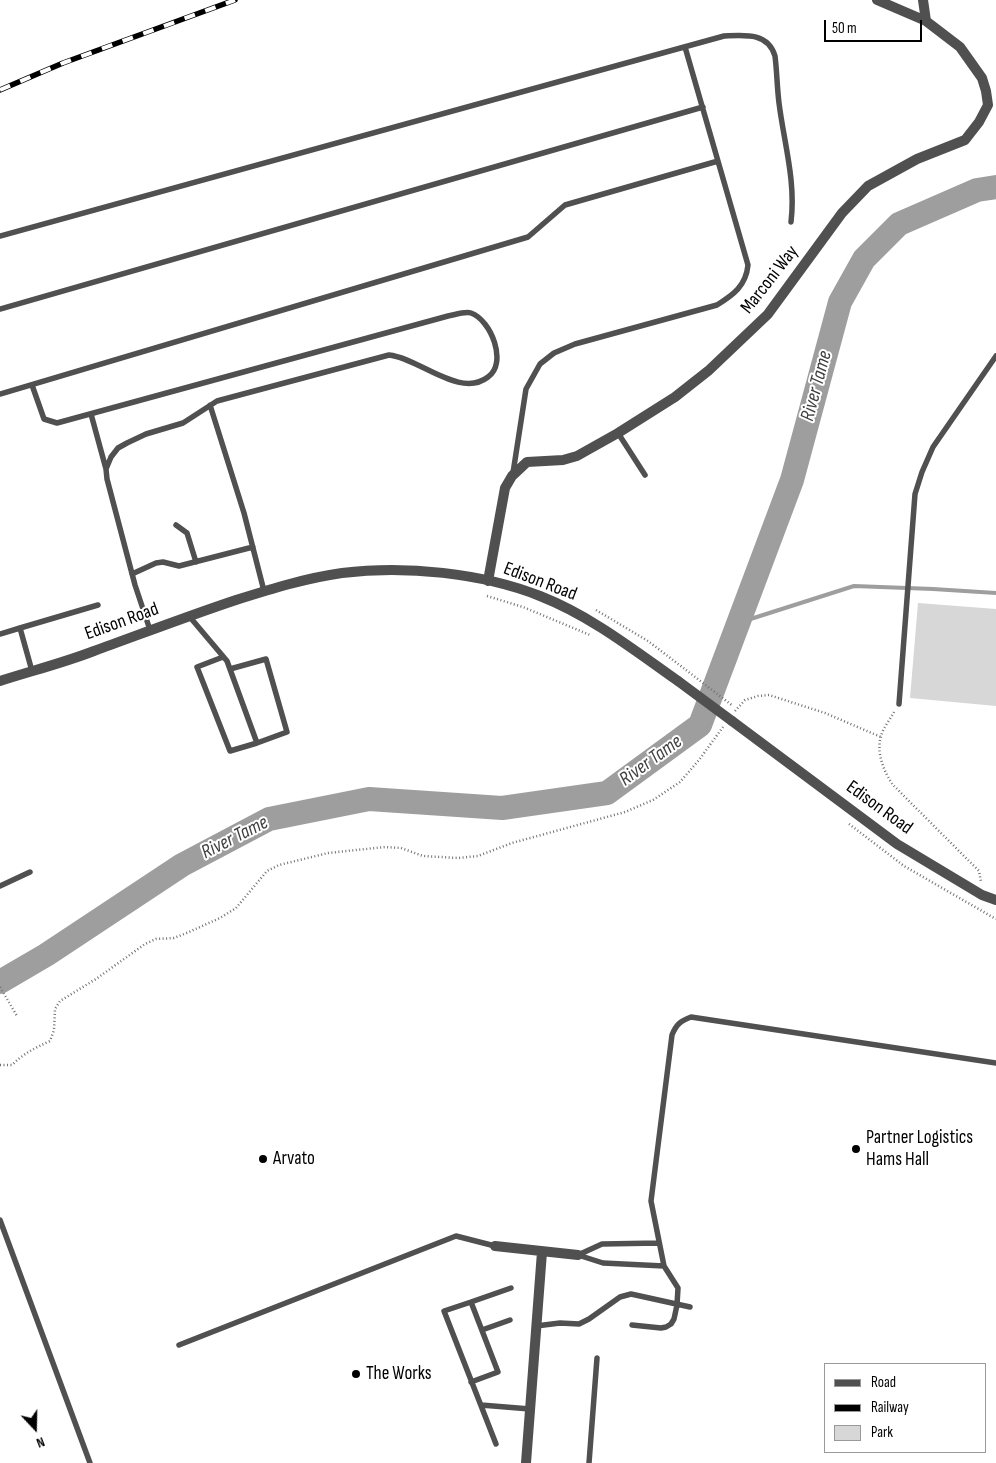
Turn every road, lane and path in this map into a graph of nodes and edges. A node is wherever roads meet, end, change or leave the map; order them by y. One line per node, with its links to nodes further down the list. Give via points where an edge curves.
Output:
1 (877, 0): 3 (street, Marconi Way)
2 (923, 0): 3 (street)
3 (926, 22): 5 (street, Marconi Way, via 960,47 982,78)
4 (685, 46): 6 (lane); 8 (lane, via 724,36 746,35 760,38 773,50 778,102 790,167); 9 (lane)
5 (992, 105): 16 (street, Marconi Way, via 965,140 917,159 868,186 842,214 768,314 740,343 675,397)
6 (703, 107): 7 (lane); 10 (lane)
7 (718, 161): 12 (lane, via 565,205 528,238); 19 (lane, via 748,265 742,285 735,294 716,305 575,344 554,353 540,364 526,388)
8 (791, 222)
9 (0, 236)
10 (0, 309)
11 (996, 356): 38 (lane, via 933,448 922,472 916,494)
12 (32, 384): 13 (lane); 15 (lane, via 44,419 57,423)
13 (0, 394)
14 (210, 405): 15 (lane, via 389,355 399,356 456,383 477,383 489,377 495,368 495,342 490,330 470,313 448,316); 17 (lane, via 183,423 126,443 111,457); 21 (lane)
15 (91, 414): 17 (lane)
16 (618, 433): 18 (lane); 19 (street, Marconi Way, via 577,456 527,462)
17 (106, 469): 23 (lane)
18 (646, 475)
19 (512, 476): 24 (street, via 506,488)
20 (176, 524): 22 (lane, via 187,532)
21 (253, 547): 22 (lane); 25 (lane)
22 (196, 562): 23 (lane, via 179,566 156,562)
23 (132, 574): 30 (lane)
24 (488, 580): 25 (street, Edison Road, via 451,574 378,570 342,573); 40 (street, Edison Road, bridge, via 540,596 600,626)
25 (264, 591): 28 (street, Edison Road)
26 (486, 596): 32 (path, via 523,607)
27 (98, 605): 29 (lane)
28 (189, 616): 30 (street, Edison Road); 33 (lane)
29 (20, 628): 31 (lane); 36 (lane)
30 (150, 630): 36 (street, Edison Road)
31 (0, 634)
32 (597, 639)
33 (223, 657): 34 (lane); 42 (lane, via 197,667 230,751)
34 (230, 669): 42 (lane); 42 (lane, via 266,659 287,732)
35 (686, 670): 39 (path, bridge)
36 (32, 671): 37 (street, Edison Road)
37 (0, 681)
38 (899, 704): 41 (path)
39 (741, 712)
40 (731, 718): 41 (path, via 745,700 769,695 825,713); 46 (street, Edison Road, via 897,844 982,895); 50 (path, via 680,782 653,800 625,812 512,843 478,856 423,856 401,848 385,847 328,853 267,871 236,908 190,932 145,944 60,1001 55,1009 50,1040 21,1055 12,1065)
41 (881, 737): 44 (path, via 881,761 893,785 979,871)
42 (257, 743)
43 (30, 872): 45 (lane)
44 (981, 884)
45 (0, 886)
46 (996, 900)
47 (0, 987): 48 (path)
48 (17, 1016)
49 (996, 1063): 52 (lane, via 691,1017 682,1020 672,1035 651,1201)
50 (0, 1065)
51 (0, 1220): 71 (lane)
52 (659, 1243): 55 (lane, via 602,1244); 56 (lane)
53 (495, 1246): 54 (street); 65 (lane, via 456,1236)
54 (542, 1252): 55 (street); 63 (street)
55 (578, 1255): 56 (lane, via 603,1263)
56 (664, 1266): 59 (lane, via 678,1288)
57 (511, 1288): 58 (lane)
58 (471, 1302): 64 (lane); 67 (lane, via 444,1311)
59 (676, 1305): 60 (lane); 62 (lane, via 674,1319 666,1327); 63 (lane, via 631,1294 620,1297 579,1324)
60 (690, 1307)
61 (510, 1320): 64 (lane)
62 (632, 1325)
63 (536, 1326): 69 (street)
64 (482, 1330): 67 (lane, via 498,1372)
65 (179, 1345)
66 (597, 1358): 73 (lane)
67 (471, 1382): 68 (lane)
68 (481, 1405): 69 (lane); 70 (lane)
69 (530, 1410): 72 (street)
70 (496, 1444)
71 (90, 1463)
72 (526, 1463)
73 (589, 1463)

